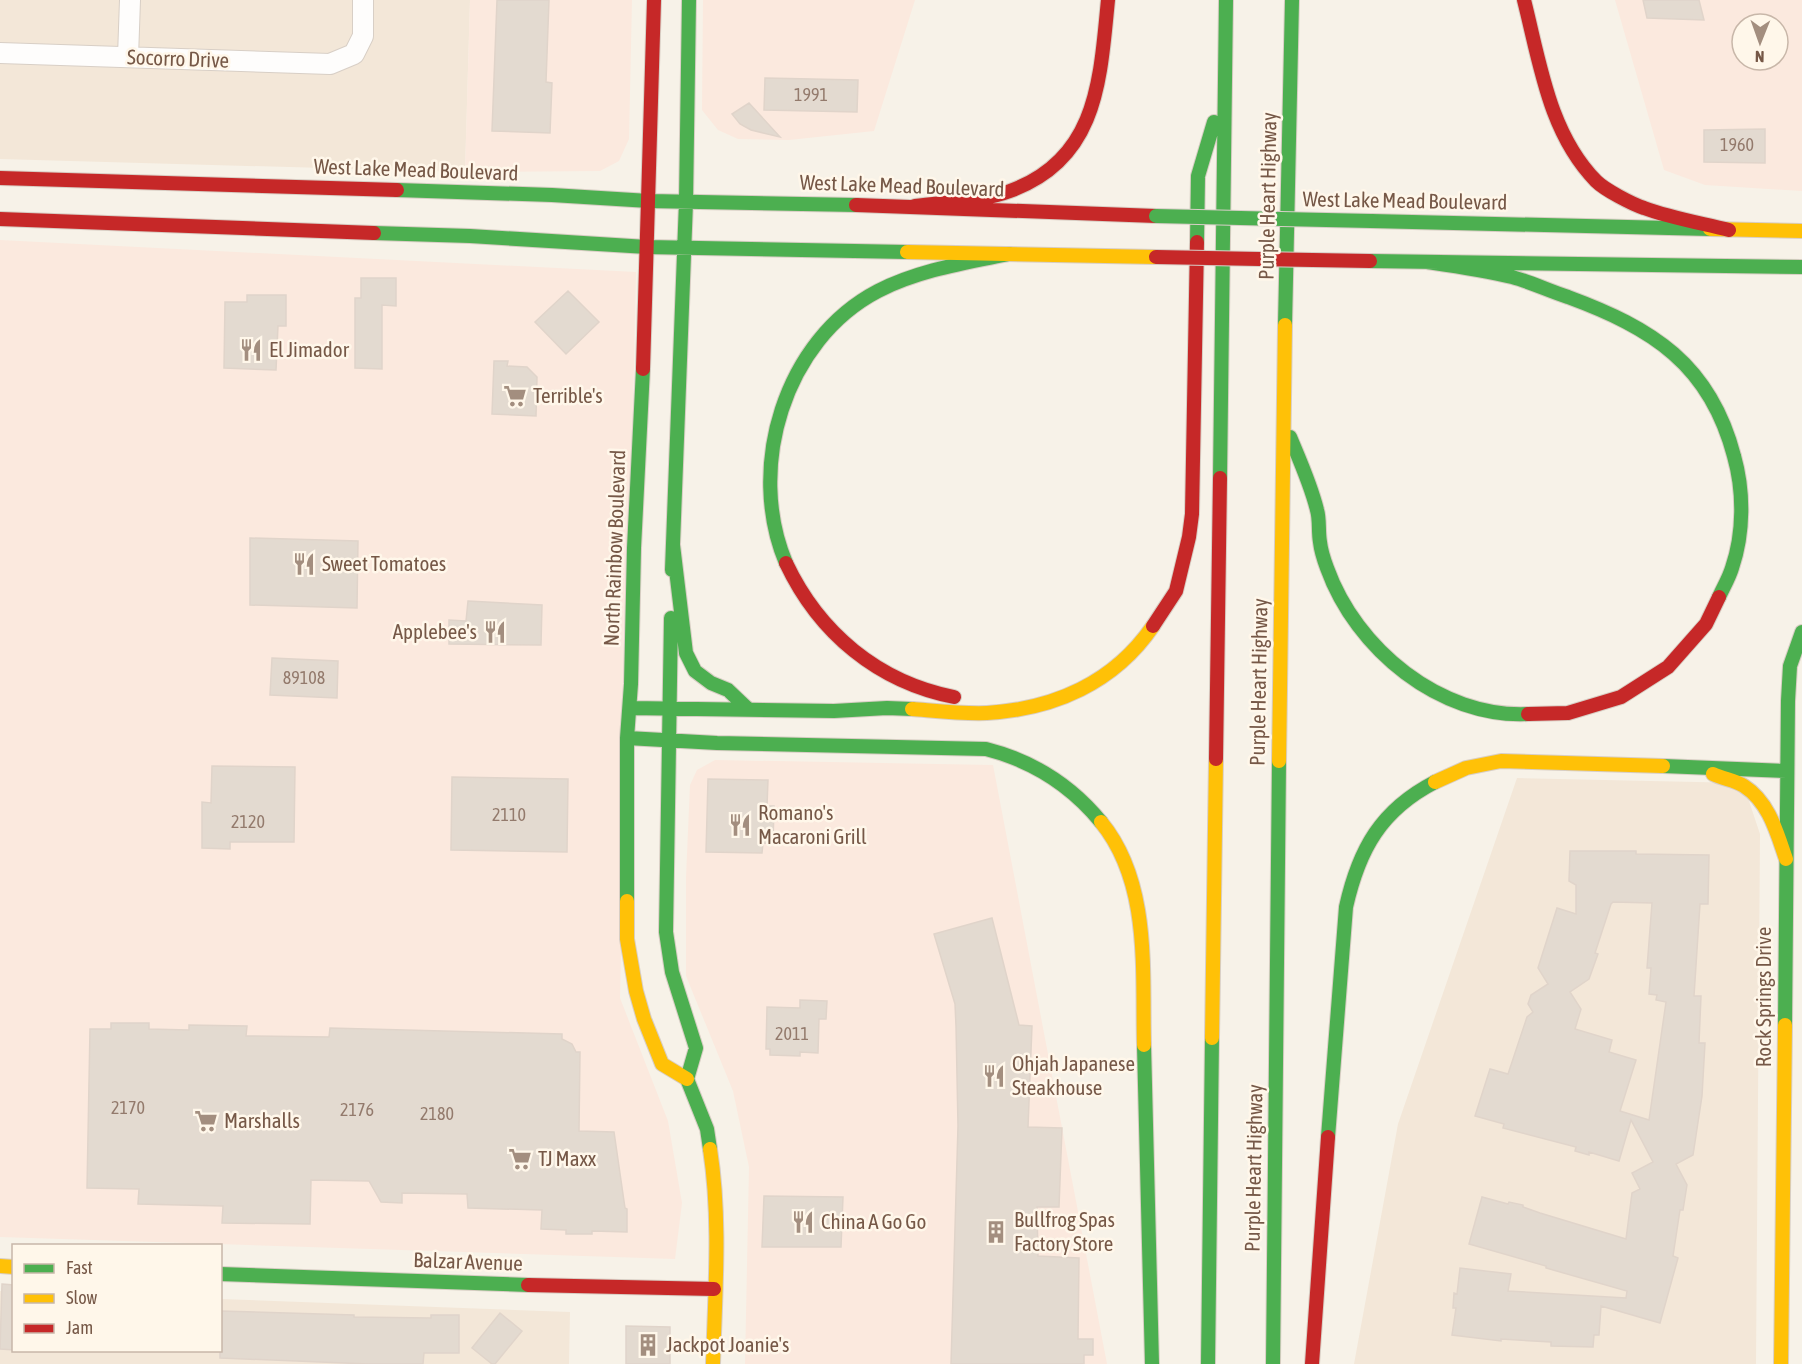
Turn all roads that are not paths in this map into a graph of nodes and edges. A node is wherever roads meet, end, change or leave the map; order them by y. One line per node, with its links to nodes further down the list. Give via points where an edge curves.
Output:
1 (130, 0): 10 (street)
2 (363, 0): 10 (street, Socorro Drive, via 363,36 354,54 330,64)
3 (654, 0): 16 (main road, North Rainbow Boulevard)
4 (689, 0): 18 (main road)
5 (1108, 0): 19 (main road, via 1097,97 1084,130 1066,155 1050,171 1009,191)
6 (1226, 0): 11 (main road, Purple Heart Highway)
7 (1293, 0): 30 (main road, Purple Heart Highway)
8 (1524, 0): 23 (main road, via 1557,123 1574,154 1598,183 1644,208)
9 (0, 53): 10 (street, Socorro Drive)
10 (128, 57)
11 (1225, 82): 32 (main road, via 1198,176 1192,514); 51 (main road, Purple Heart Highway)
12 (0, 178): 13 (main road, West Lake Mead Boulevard)
13 (40, 180): 14 (main road, West Lake Mead Boulevard); 15 (main road)
14 (415, 191): 16 (main road, West Lake Mead Boulevard); 17 (main road)
15 (69, 196)
16 (649, 201): 18 (main road, West Lake Mead Boulevard); 25 (main road, North Rainbow Boulevard)
17 (328, 202)
18 (686, 202): 19 (main road, West Lake Mead Boulevard); 26 (main road)
19 (915, 206): 23 (main road, West Lake Mead Boulevard, bridge)
20 (195, 209): 22 (main road)
21 (0, 219): 22 (main road)
22 (195, 226): 25 (main road)
23 (1729, 230): 24 (main road, West Lake Mead Boulevard)
24 (1802, 231)
25 (647, 247): 26 (main road); 38 (main road, North Rainbow Boulevard)
26 (684, 248): 27 (main road); 31 (main road)
27 (1009, 254): 28 (main road, bridge); 37 (main road, via 893,282 840,319 813,350 790,387 776,430 770,468 774,529 781,549 789,571 825,624 856,654 891,677 919,688)
28 (1427, 262): 29 (main road); 30 (main road, via 1505,275 1621,317 1672,351 1706,390 1735,456 1741,518 1729,578 1711,615 1687,648 1656,676 1630,692 1601,705 1561,715 1499,715 1456,704 1422,687 1374,648 1349,615 1320,541 1318,511)
29 (1802, 267)
30 (1283, 418): 52 (main road, Purple Heart Highway)
31 (673, 545): 39 (main road, via 686,652 695,671 728,690); 40 (main road)
32 (1185, 558): 34 (main road, via 1148,618 1128,640 1108,658); 39 (main road, via 1176,591 1143,640 1106,676 1067,698 1034,707 986,712)
33 (1802, 632): 44 (main road, Rock Springs Drive, via 1790,666)
34 (1077, 676)
35 (1049, 687): 36 (main road)
36 (1013, 696)
37 (971, 698)
38 (630, 708): 40 (main road); 41 (main road, North Rainbow Boulevard)
39 (748, 709): 40 (main road)
40 (670, 710): 42 (main road)
41 (627, 738): 42 (main road); 46 (main road, North Rainbow Boulevard, via 627,939 636,991 662,1064)
42 (669, 742): 46 (main road, via 666,932 672,972 696,1048); 50 (main road, via 986,749 1018,758 1050,774 1080,797 1107,830 1127,867 1138,909)
43 (1707, 769): 44 (main road); 45 (main road, via 1757,796); 53 (main road, via 1528,760 1486,762 1451,773 1421,789 1373,834 1357,866 1346,907)
44 (1787, 771): 45 (main road, Rock Springs Drive)
45 (1786, 859): 54 (main road, Rock Springs Drive, via 1786,1322)
46 (687, 1079): 48 (main road, via 707,1129 714,1174)
47 (222, 1274): 48 (main road, Balzar Avenue)
48 (714, 1289): 49 (main road)
49 (713, 1364)
50 (1152, 1364)
51 (1208, 1364)
52 (1273, 1364)
53 (1312, 1364)
54 (1781, 1364)

